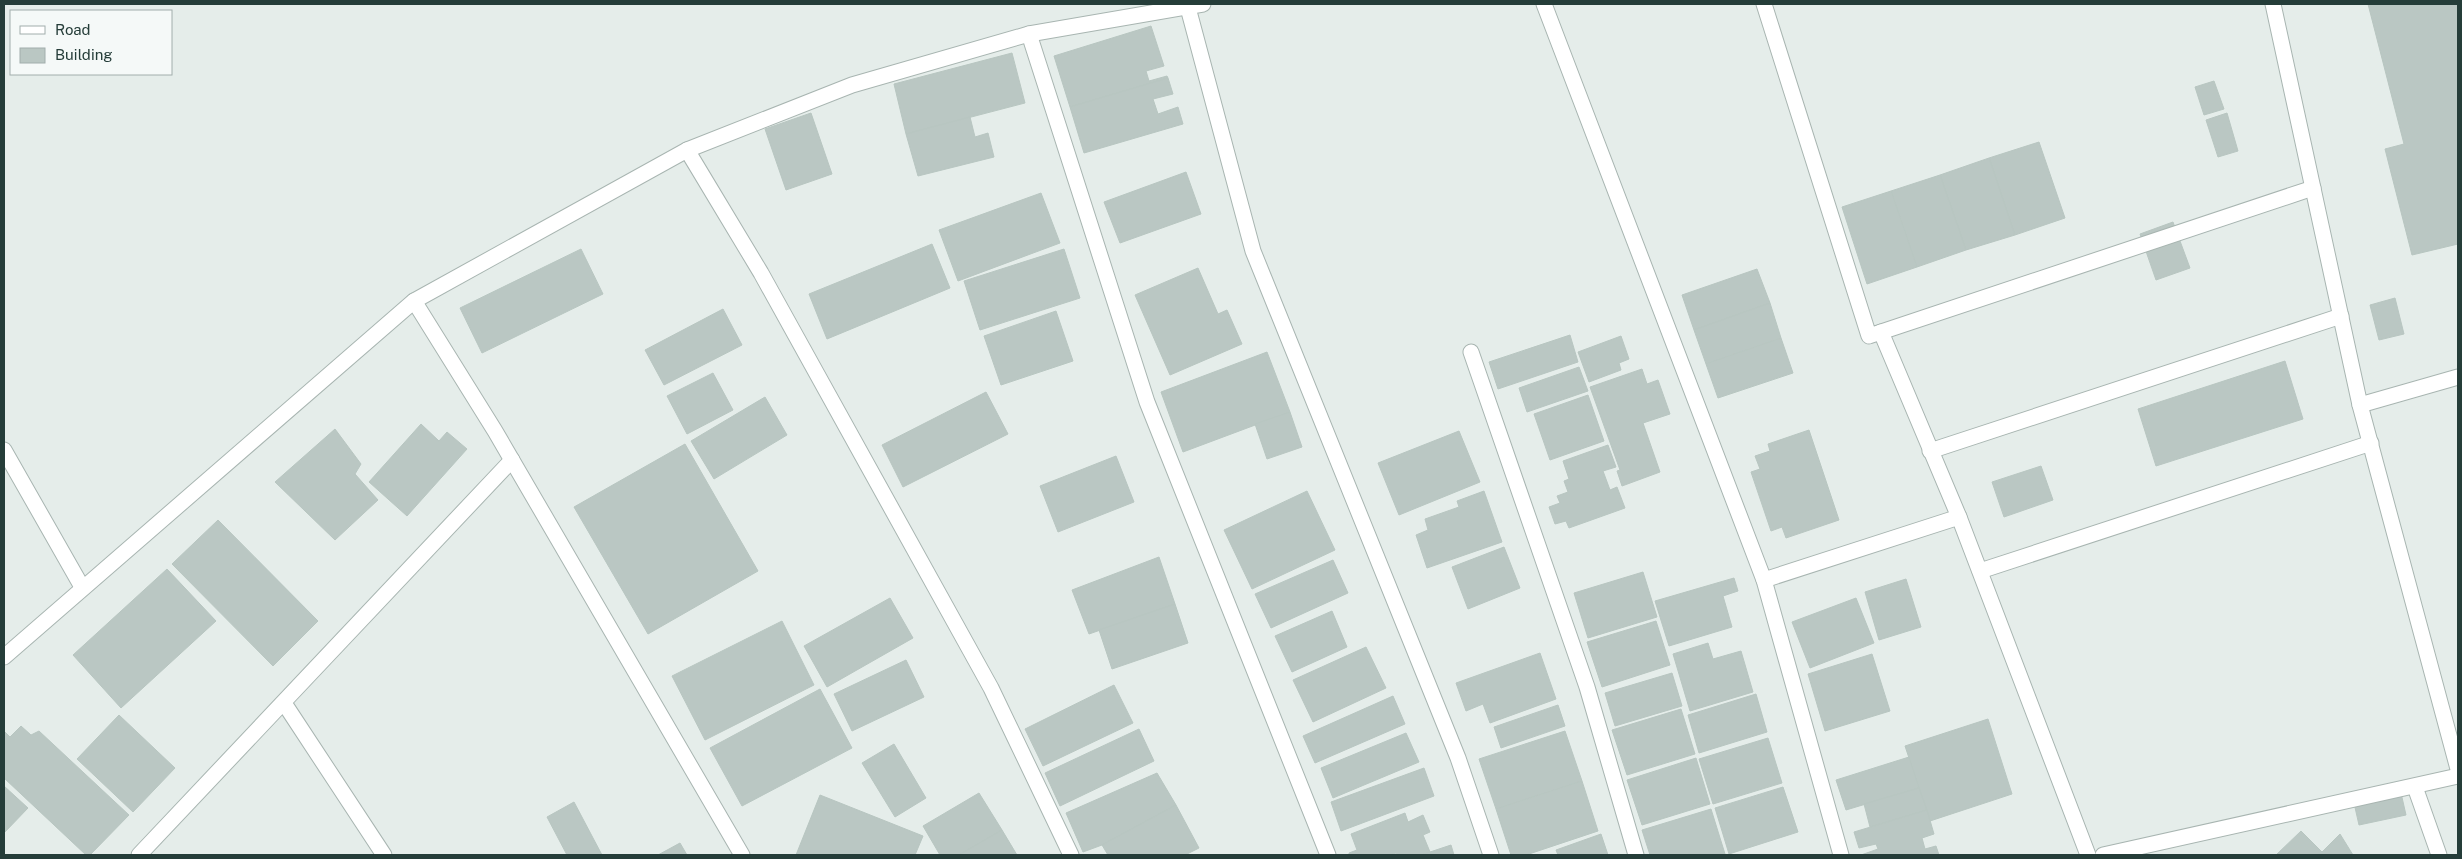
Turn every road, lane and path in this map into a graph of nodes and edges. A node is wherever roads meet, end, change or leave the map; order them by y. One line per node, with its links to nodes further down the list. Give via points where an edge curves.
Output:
1 (1544, 4): 20 (street)
2 (1764, 4): 10 (street, via 1869,336)
3 (2273, 4): 7 (street)
4 (1193, 5): 5 (street); 32 (street, via 1253,251 1458,758)
5 (1029, 34): 6 (street, via 852,85); 31 (street, via 1147,402)
6 (687, 150): 8 (street); 30 (street, via 761,273 991,688)
7 (2313, 188): 9 (street); 10 (street)
8 (414, 301): 17 (street); 21 (street)
9 (2340, 316): 13 (street); 16 (street)
10 (1881, 332): 16 (street)
11 (1471, 352): 33 (street, via 1587,687)
12 (2458, 377): 13 (street)
13 (2360, 405): 14 (street)
14 (2370, 443): 19 (street); 24 (street)
15 (4, 450): 21 (street)
16 (1930, 451): 18 (street)
17 (512, 460): 23 (street); 29 (street)
18 (1959, 517): 19 (street); 20 (street)
19 (1980, 571): 35 (street)
20 (1764, 580): 34 (street)
21 (82, 587): 22 (street)
22 (4, 658)
23 (284, 703): 27 (street); 28 (street)
24 (2458, 769)
25 (2458, 776): 26 (street)
26 (2415, 787): 36 (street); 37 (street)
27 (139, 855)
28 (384, 855)
29 (742, 855)
30 (1071, 855)
31 (1328, 855)
32 (1491, 855)
33 (1636, 855)
34 (1841, 855)
35 (2088, 855)
36 (2104, 855)
37 (2439, 855)

